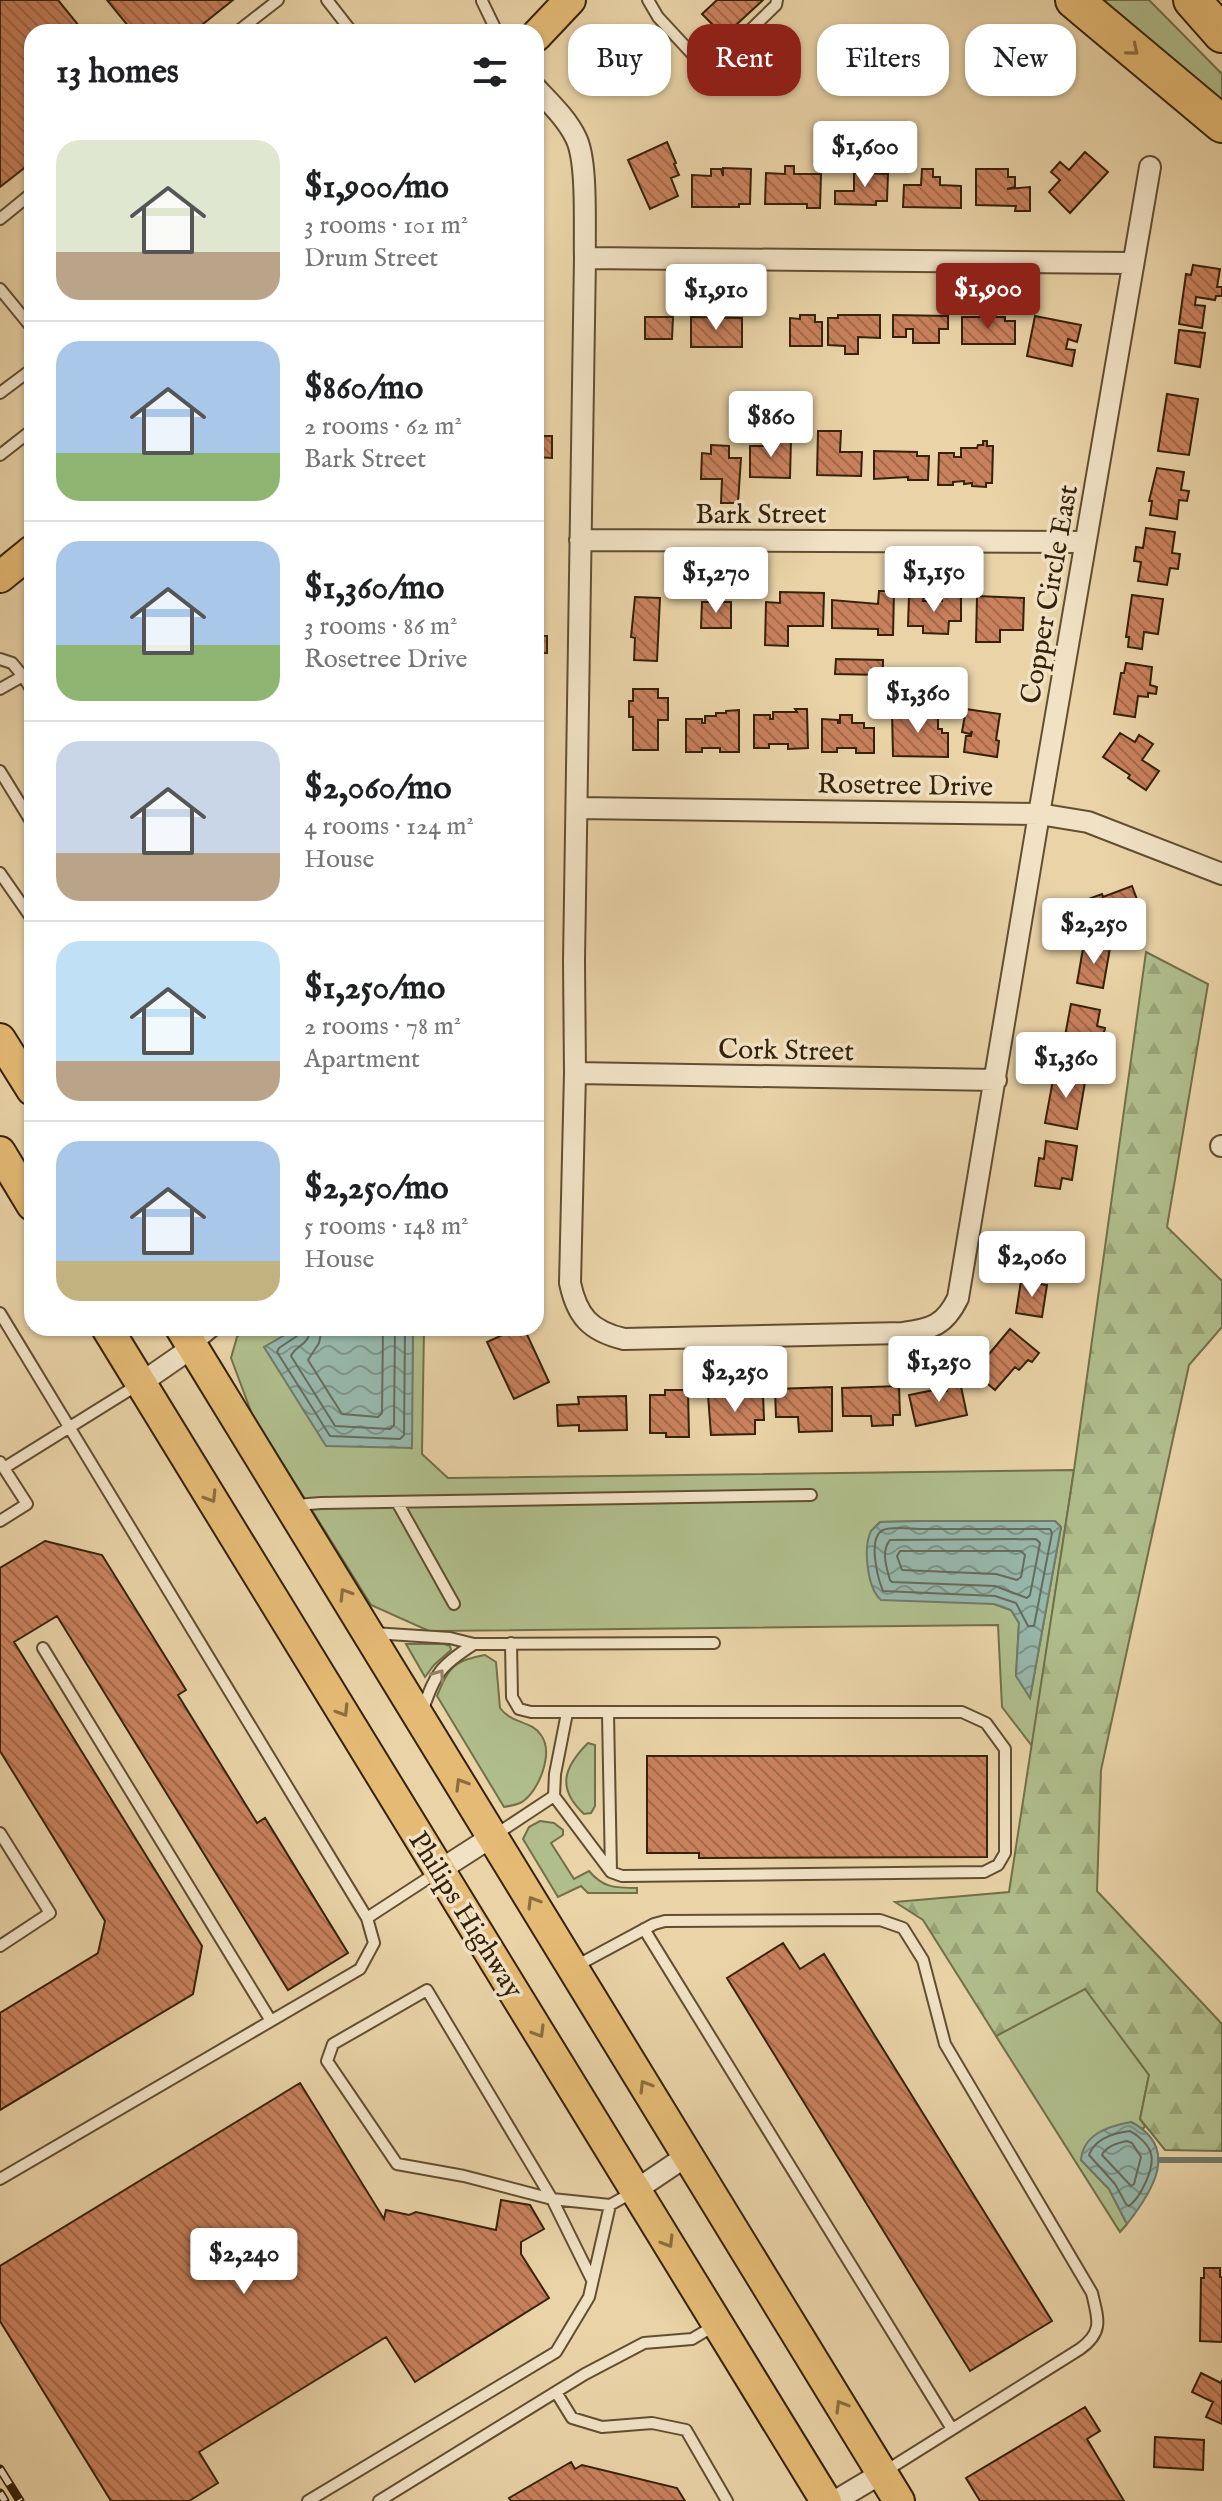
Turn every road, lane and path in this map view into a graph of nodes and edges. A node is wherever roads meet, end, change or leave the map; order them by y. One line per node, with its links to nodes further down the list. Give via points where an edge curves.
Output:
1 (278, 0): 10 (lane)
2 (482, 0): 12 (lane)
3 (570, 0): 13 (main road)
4 (665, 0): 9 (lane)
5 (777, 0): 9 (lane, via 708,71)
6 (1074, 0): 16 (highway, one-way to 16)
7 (1192, 0): 14 (highway)
8 (329, 1): 11 (lane)
9 (651, 5)
10 (247, 24)
11 (346, 24)
12 (493, 24)
13 (544, 28)
14 (1222, 34)
15 (544, 97): 20 (street, via 579,145)
16 (1222, 124)
17 (1150, 167): 21 (street, Copper Circle East)
18 (24, 200): 19 (lane)
19 (0, 219)
20 (585, 258): 21 (street); 28 (street)
21 (1133, 263): 29 (street, Copper Circle East)
22 (0, 289): 23 (lane)
23 (24, 318)
24 (24, 375): 25 (lane)
25 (0, 393)
26 (24, 436): 27 (lane)
27 (0, 455)
28 (580, 540): 29 (street, Bark Street); 36 (street)
29 (1085, 542): 38 (street, Copper Circle East)
30 (24, 558): 31 (main road)
31 (0, 577)
32 (0, 659): 33 (lane)
33 (23, 676): 34 (lane)
34 (0, 689)
35 (0, 771): 37 (lane)
36 (577, 808): 38 (street, Rosetree Drive); 43 (street)
37 (24, 810)
38 (1039, 814): 40 (street, Rosetree Drive, via 1088,822); 45 (street, Copper Circle East)
39 (0, 873): 41 (lane)
40 (1222, 874)
41 (24, 908)
42 (0, 1039): 44 (main road)
43 (575, 1073): 45 (street, Cork Street); 45 (street, Copper Circle East, via 570,1283 573,1299 591,1326 624,1339 903,1333 937,1325 951,1314 958,1298)
44 (24, 1077)
45 (996, 1080)
46 (0, 1152): 47 (main road)
47 (24, 1192)
48 (0, 1313): 52 (lane)
49 (112, 1336): 51 (main road, Philips Highway)
50 (187, 1338): 51 (street); 56 (main road)
51 (141, 1383): 52 (lane); 70 (main road, Philips Highway, one-way to 70)
52 (69, 1427): 53 (lane); 72 (lane)
53 (2, 1465): 57 (lane, via 27,1504)
54 (811, 1495): 55 (lane)
55 (397, 1502): 56 (lane); 58 (lane)
56 (290, 1506): 59 (main road, one-way to 56)
57 (0, 1521)
58 (454, 1604)
59 (369, 1633): 62 (lane); 66 (main road)
60 (511, 1643): 61 (lane); 62 (lane); 64 (lane, via 512,1697 519,1709)
61 (714, 1643)
62 (474, 1644): 66 (lane, one-way to 62, via 435,1676)
63 (43, 1648): 76 (lane)
64 (567, 1713): 65 (lane); 67 (lane)
65 (608, 1713): 71 (lane); 71 (lane, via 962,1712 986,1723 1005,1749 1005,1853 998,1865 984,1872)
66 (420, 1717): 69 (main road, one-way to 66)
67 (554, 1796): 69 (lane); 71 (lane)
68 (0, 1833): 74 (lane, via 50,1913)
69 (493, 1836): 70 (street); 75 (main road, one-way to 69)
70 (440, 1870): 72 (lane); 79 (main road, Philips Highway, one-way to 79)
71 (611, 1872)
72 (367, 1918): 76 (lane, via 374,1943 360,1969)
73 (644, 1929): 75 (lane); 85 (lane); 85 (lane, via 665,1921 880,1920 903,1928 923,1960 945,2044 1092,2293 1098,2328 1091,2341)
74 (0, 1946)
75 (573, 1968): 77 (main road, one-way to 75)
76 (271, 2021): 78 (lane)
77 (688, 2155): 79 (street); 86 (main road, one-way to 77)
78 (0, 2179)
79 (636, 2190): 81 (lane); 83 (main road, Philips Highway, one-way to 83)
80 (552, 2199): 80 (lane, via 397,2164 327,2061 333,2044 427,1990); 81 (lane); 82 (lane)
81 (610, 2205): 82 (lane)
82 (592, 2280): 87 (lane, via 589,2297 556,2352)
83 (718, 2324): 84 (lane, via 692,2339 644,2343); 90 (main road, Philips Highway)
84 (556, 2392): 88 (lane); 89 (lane, via 572,2418 602,2427 652,2423 686,2430)
85 (952, 2429): 86 (lane)
86 (882, 2473): 91 (street); 92 (main road)
87 (308, 2501)
88 (379, 2501)
89 (727, 2501)
90 (826, 2501)
91 (835, 2501)
92 (899, 2501)

